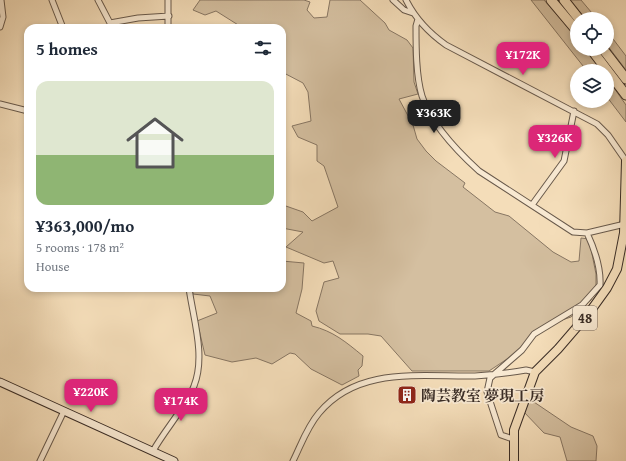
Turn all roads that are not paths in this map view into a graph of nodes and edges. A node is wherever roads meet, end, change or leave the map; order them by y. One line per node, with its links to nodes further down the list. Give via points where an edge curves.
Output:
1 (1, 0): 16 (street, via 3,17)
2 (52, 0): 14 (street)
3 (98, 0): 11 (street, via 110,23)
4 (168, 0): 11 (street)
5 (393, 0): 10 (street, via 404,10)
6 (406, 0): 10 (street)
7 (551, 0): 13 (highway)
8 (564, 0): 9 (highway)
9 (573, 12)
10 (413, 13): 12 (street)
11 (169, 16): 15 (street)
12 (418, 19): 23 (street, via 446,45); 25 (street, via 416,31 419,84 430,113 479,171)
13 (570, 23)
14 (60, 24)
15 (168, 24)
16 (0, 27)
17 (597, 56): 20 (highway)
18 (609, 56): 19 (highway)
19 (626, 78)
20 (626, 95)
21 (0, 104): 22 (street)
22 (24, 110)
23 (574, 111): 24 (street, via 597,124 612,139); 25 (street, via 564,161)
24 (626, 161): 26 (main road, 48)
25 (532, 205): 27 (street, via 573,232)
26 (625, 224): 27 (street); 29 (main road, 48, via 621,255 607,288 558,349)
27 (587, 234): 30 (street, via 599,271 600,285 582,304 534,334 522,350)
28 (190, 292): 34 (street, via 200,356 197,378 191,393)
29 (534, 372): 30 (street, via 526,370); 33 (main road, 48, via 519,411)
30 (492, 375): 33 (street, via 487,392 495,420 501,435); 37 (street, via 388,377 359,384 335,396 315,418)
31 (0, 382): 32 (main road)
32 (64, 411): 34 (main road); 35 (street)
33 (513, 439): 38 (main road, 48)
34 (153, 451): 36 (main road)
35 (40, 461)
36 (174, 461)
37 (293, 461)
38 (514, 461)

